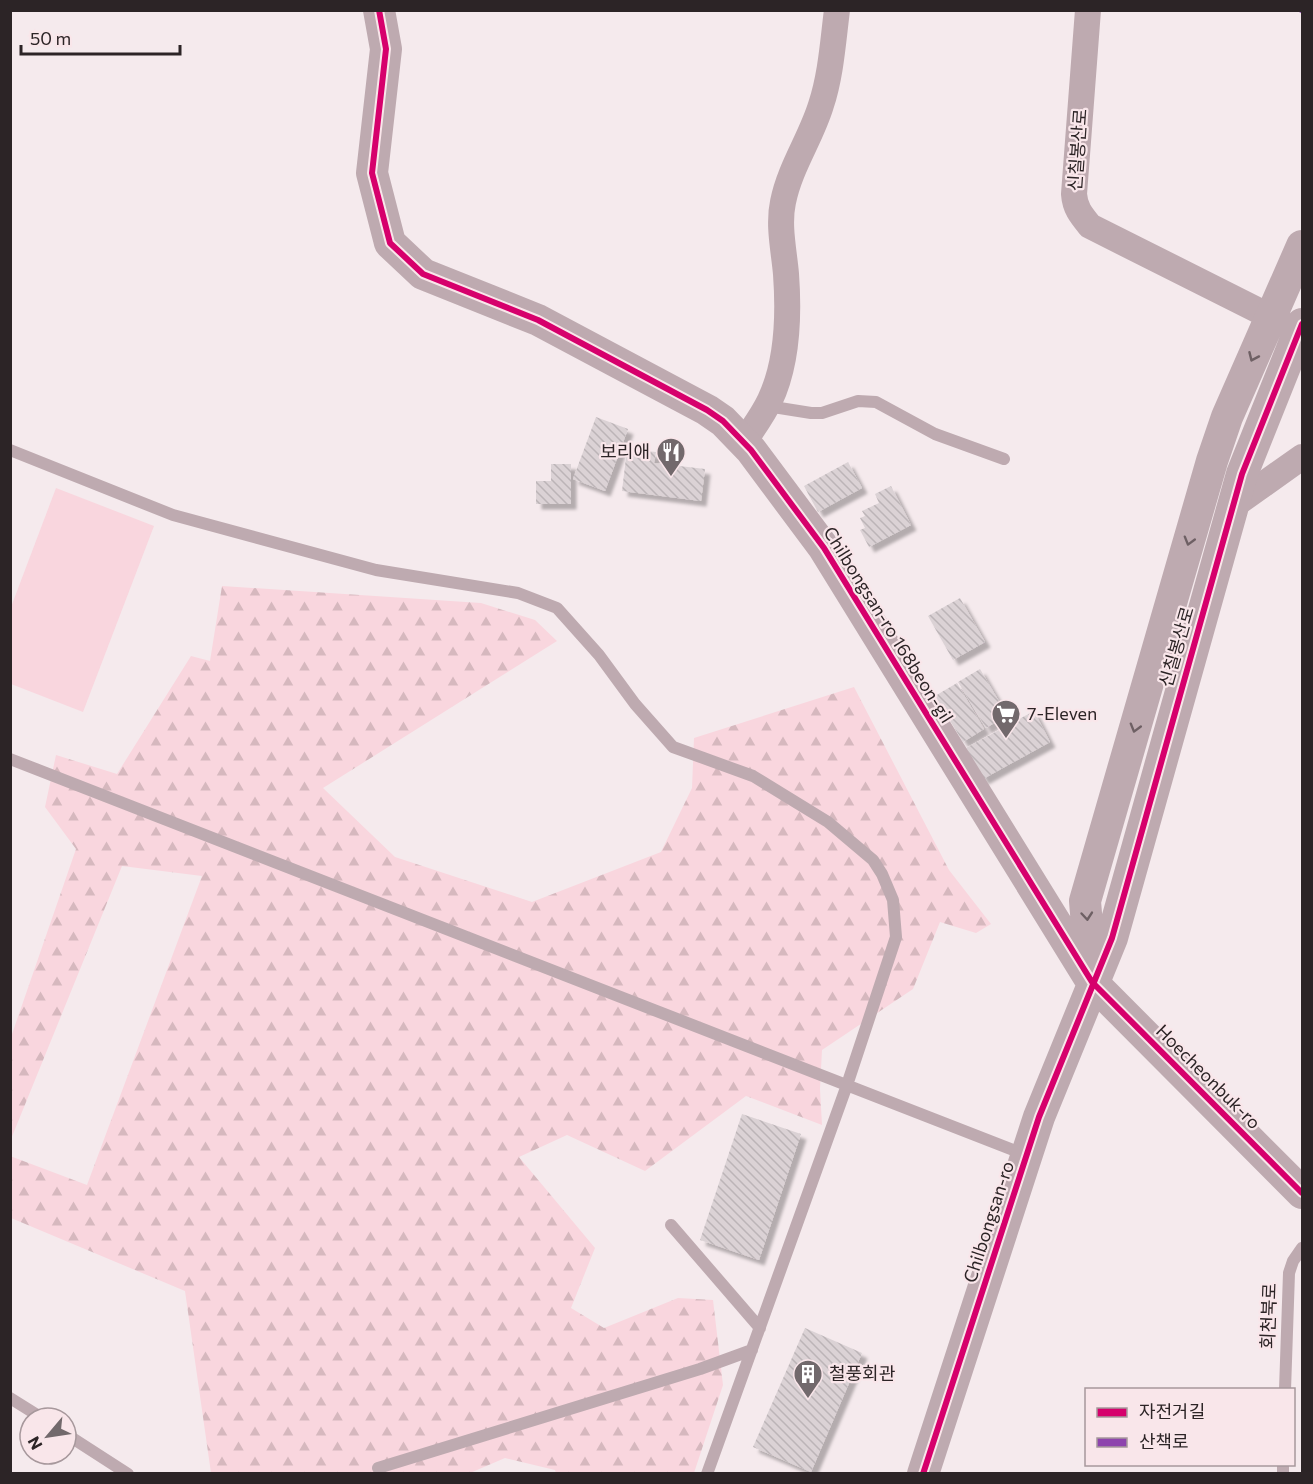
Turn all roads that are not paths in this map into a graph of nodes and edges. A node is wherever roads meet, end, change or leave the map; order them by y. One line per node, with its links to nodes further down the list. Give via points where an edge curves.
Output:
1 (379, 10): 8 (street, Chilbongsan-ro 168beon-gil, via 386,49 372,173 390,243 423,274 538,320 707,410)
2 (837, 10): 7 (street, via 824,95 782,205 788,300 786,339)
3 (1088, 10): 5 (street, 신칠봉산로, via 1074,194 1080,215 1090,226)
4 (1302, 246): 5 (street, 신칠봉산로)
5 (1271, 317): 14 (street, 신칠봉산로, one-way to 14, via 1212,461 1085,901)
6 (1302, 324): 12 (street, 신칠봉산로)
7 (767, 406): 8 (street); 11 (lane, via 822,413 858,401 876,402 935,434)
8 (744, 442): 14 (street, Chilbongsan-ro 168beon-gil, via 824,548)
9 (10, 450): 15 (lane, via 173,515 376,570 518,593 557,608 673,747 753,776 828,822 873,860 882,874 894,900 896,937)
10 (1302, 457): 12 (street)
11 (1004, 459)
12 (1233, 506): 14 (street, 신칠봉산로, via 1112,938)
13 (10, 759): 15 (lane)
14 (1092, 982): 16 (street, Chilbongsan-ro); 17 (street, Hoecheonbuk-ro)
15 (848, 1085): 16 (lane); 20 (lane)
16 (1027, 1155): 29 (street, Chilbongsan-ro)
17 (1302, 1193)
18 (671, 1225): 20 (lane)
19 (1302, 1248): 22 (lane, 회천북로, via 1289,1273)
20 (760, 1328): 21 (lane)
21 (752, 1350): 26 (lane); 28 (lane)
22 (1285, 1388)
23 (10, 1398): 24 (lane)
24 (23, 1406)
25 (78, 1442): 27 (lane)
26 (378, 1468)
27 (128, 1473)
28 (707, 1473)
29 (923, 1473)

